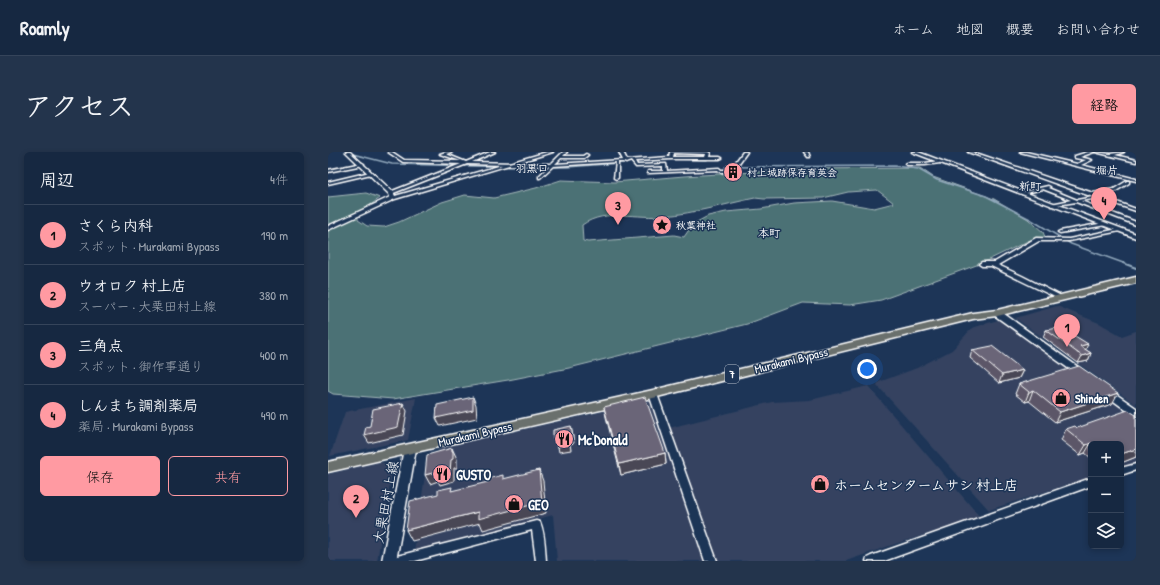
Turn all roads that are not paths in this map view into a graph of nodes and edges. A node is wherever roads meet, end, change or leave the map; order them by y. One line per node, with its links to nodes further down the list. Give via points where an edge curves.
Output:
1 (348, 152): 31 (street)
2 (390, 152): 27 (street, via 403,161)
3 (450, 152): 27 (street, via 442,154)
4 (493, 152): 27 (street)
5 (551, 152): 32 (street)
6 (565, 152): 22 (street)
7 (621, 152): 28 (street)
8 (721, 152): 24 (street)
9 (745, 152): 37 (street, via 737,163 738,171 720,171)
10 (806, 152): 21 (street)
11 (914, 152): 29 (street)
12 (970, 152): 47 (street)
13 (1022, 152): 36 (street)
14 (1072, 152): 19 (street)
15 (1092, 152): 19 (street)
16 (1097, 152): 20 (street)
17 (1122, 152): 20 (street)
18 (586, 155): 22 (street)
19 (1083, 155): 36 (street, via 1076,157 1090,160)
20 (1111, 155): 26 (street)
21 (809, 156)
22 (561, 157): 35 (street)
23 (669, 158): 24 (street); 25 (street); 34 (street)
24 (720, 158): 37 (street)
25 (633, 161): 28 (street); 34 (street, via 636,166)
26 (1136, 161)
27 (463, 162): 32 (street); 49 (street)
28 (626, 162): 30 (street)
29 (939, 162): 33 (street); 50 (street)
30 (618, 163): 35 (street); 43 (street)
31 (362, 164): 38 (street); 41 (street)
32 (504, 164): 35 (street); 53 (street)
33 (907, 164)
34 (665, 165): 40 (street)
35 (552, 166): 42 (street)
36 (1076, 166): 44 (street)
37 (719, 168): 40 (street)
38 (328, 171)
39 (649, 172): 40 (street)
40 (665, 172)
41 (370, 174): 46 (street); 49 (street)
42 (540, 177)
43 (616, 178)
44 (1135, 179)
45 (1128, 182): 51 (street, via 1115,190)
46 (328, 183)
47 (1061, 184): 48 (street); 51 (street)
48 (1043, 188): 50 (street); 54 (street)
49 (391, 193): 53 (street)
50 (1023, 193): 55 (street)
51 (1091, 195): 52 (street)
52 (1098, 197): 54 (street); 57 (street)
53 (393, 198): 61 (street)
54 (1077, 201): 55 (street); 60 (street)
55 (1053, 204): 59 (street)
56 (1136, 205): 57 (street)
57 (1127, 207): 58 (street)
58 (1136, 210)
59 (1104, 224): 62 (street); 63 (street)
60 (1136, 224)
61 (328, 228)
62 (1118, 230): 64 (street); 66 (street, via 1063,241 1038,239)
63 (1060, 232)
64 (1136, 236)
65 (982, 264): 66 (street)
66 (992, 265): 68 (street)
67 (1136, 280): 68 (highway, Murakami Bypass / 7)
68 (1061, 298): 69 (highway, Murakami Bypass / 7)
69 (997, 313): 70 (highway, Murakami Bypass / 7, via 972,316); 71 (street)
70 (653, 394): 72 (highway, Murakami Bypass / 7); 80 (street)
71 (1136, 413)
72 (410, 449): 73 (highway, Murakami Bypass / 7); 77 (main road, 大栗田村上線)
73 (328, 467)
74 (1136, 467): 75 (street)
75 (1124, 471)
76 (1088, 483): 81 (street)
77 (389, 561)
78 (397, 561): 79 (street, via 536,525)
79 (541, 561)
80 (711, 561)
81 (871, 561)

